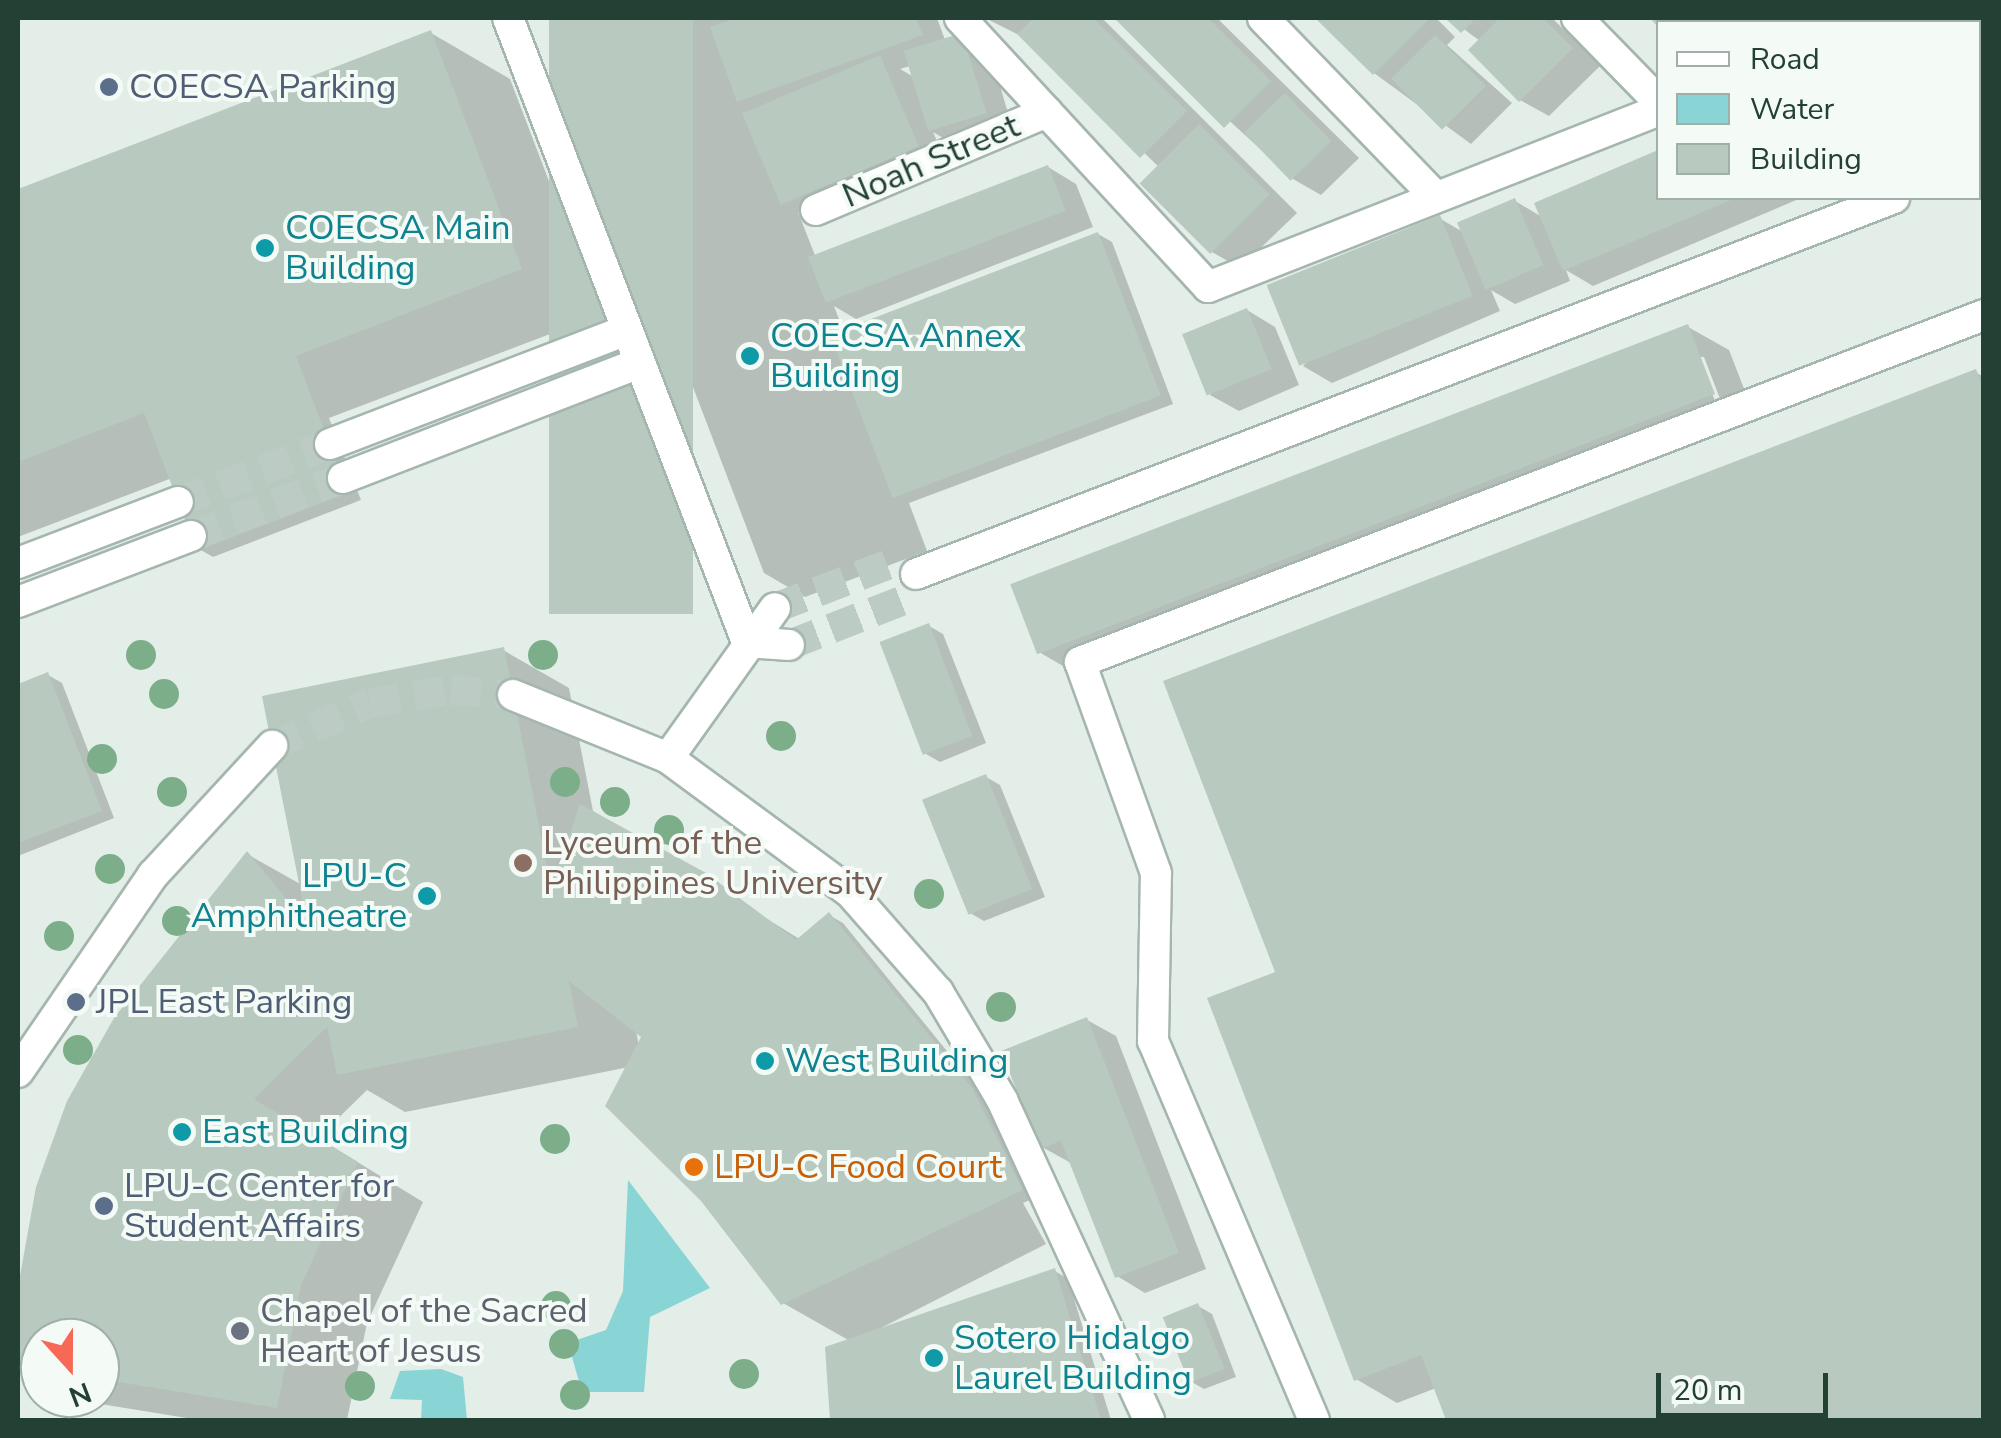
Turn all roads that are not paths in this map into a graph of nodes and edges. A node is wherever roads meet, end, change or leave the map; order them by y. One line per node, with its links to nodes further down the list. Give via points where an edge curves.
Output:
1 (508, 18): 12 (street)
2 (960, 18): 6 (street)
3 (1264, 18): 8 (street)
4 (1577, 18): 5 (street)
5 (1656, 99)
6 (1047, 112): 8 (street, via 1208,287); 10 (street, Noah Street)
7 (1656, 112): 8 (street)
8 (1432, 194)
9 (1889, 200): 19 (street)
10 (816, 210)
11 (1984, 315): 29 (street, via 1080,662 1156,872 1153,1041)
12 (627, 330): 13 (street); 14 (street)
13 (640, 364): 15 (street); 22 (street)
14 (330, 444)
15 (342, 478)
16 (178, 502): 18 (street)
17 (191, 536): 20 (street)
18 (18, 563)
19 (910, 576)
20 (18, 602)
21 (774, 608): 22 (street)
22 (747, 642): 23 (street); 26 (street)
23 (788, 644)
24 (513, 695): 26 (street)
25 (272, 746): 27 (street, via 153,875)
26 (668, 758): 28 (street, via 836,880 938,992 1020,1135)
27 (18, 1072)
28 (1149, 1420)
29 (1314, 1420)

